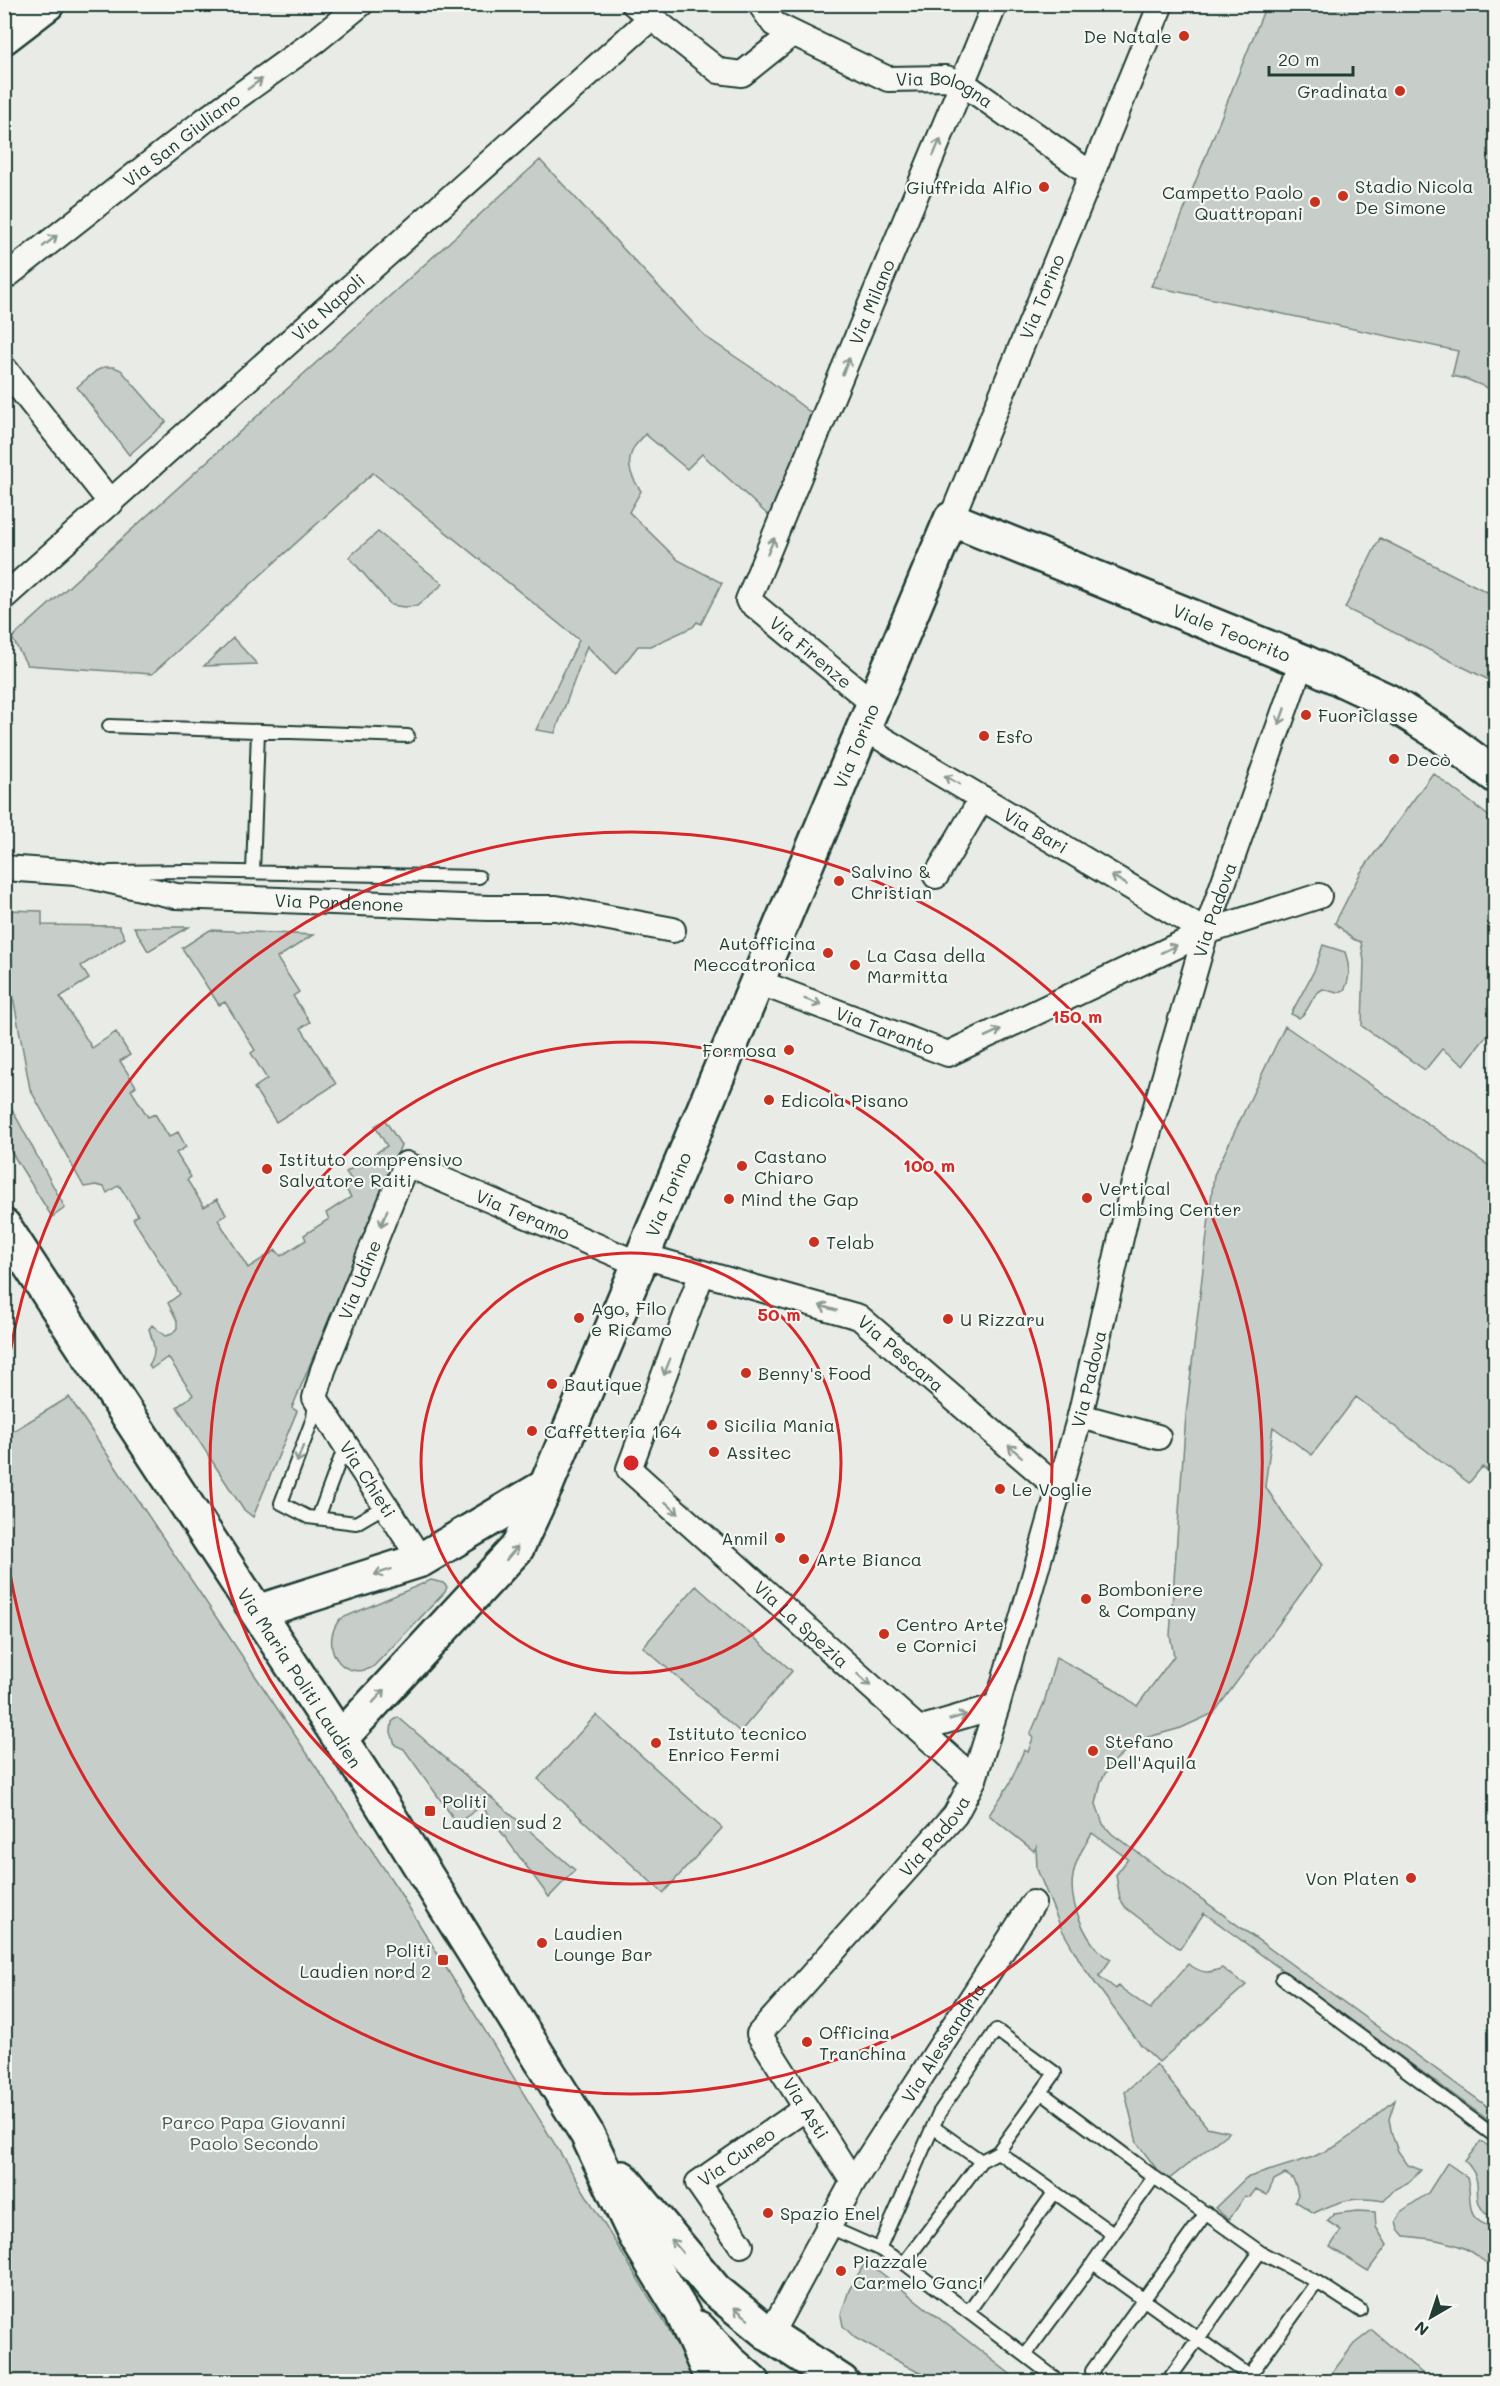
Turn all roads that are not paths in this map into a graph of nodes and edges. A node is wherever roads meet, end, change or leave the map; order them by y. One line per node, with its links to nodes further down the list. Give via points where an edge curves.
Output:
1 (47, 4): 8 (street)
2 (361, 4): 11 (street, Via San Giuliano, one-way to 2)
3 (760, 4): 7 (street, Via Bologna, via 774,24)
4 (995, 4): 9 (street, Via Milano)
5 (1161, 4): 10 (street, Via Torino)
6 (642, 11): 7 (street, via 719,71 742,74); 13 (street, Via Napoli)
7 (792, 34): 9 (street, Via Bologna, via 888,79 946,78)
8 (4, 38)
9 (964, 84): 10 (street, Via Bologna); 16 (street, Via Milano, one-way to 9)
10 (1091, 174): 14 (street, Via Torino)
11 (4, 278)
12 (4, 368): 13 (street)
13 (111, 503): 15 (street, Via Napoli)
14 (951, 519): 17 (street, Viale Teocrito); 18 (street, Via Torino)
15 (4, 597)
16 (748, 600): 18 (street, Via Firenze)
17 (1302, 661): 22 (street, Viale Teocrito, via 1388,701); 31 (street, Via Padova, one-way to 31)
18 (869, 716): 23 (street, Via Bari, one-way to 18); 32 (street, Via Torino)
19 (109, 726): 20 (lane)
20 (258, 731): 21 (lane); 25 (lane)
21 (408, 736)
22 (1496, 776)
23 (982, 798): 27 (street); 31 (street, Via Bari, one-way to 23)
24 (4, 868): 26 (street, Via Pordenone)
25 (253, 872): 26 (lane); 28 (lane)
26 (76, 873): 30 (street, Via Pordenone, via 176,896 556,908)
27 (936, 876)
28 (479, 877)
29 (1319, 896): 31 (street, Via Taranto)
30 (673, 930)
31 (1206, 932): 32 (street, Via Taranto, one-way to 31, via 948,1054); 38 (street, Via Padova, via 1132,1190)
32 (758, 982): 35 (street, Via Torino)
33 (406, 1164): 35 (street, Via Teramo); 37 (street, Via Udine, one-way to 37)
34 (4, 1226): 47 (street, Via Maria Politi Laudien)
35 (641, 1260): 36 (street, Via Pescara); 41 (street, Via Torino)
36 (702, 1273): 42 (street, Via Pescara, one-way to 36, via 859,1317); 49 (street, Via La Spezia, one-way to 49, via 629,1469)
37 (315, 1398): 40 (street, Via Chieti); 44 (lane, one-way to 44, via 313,1418 281,1503)
38 (1080, 1416): 39 (street); 42 (street, Via Padova)
39 (1158, 1437)
40 (346, 1445): 43 (street, Via Chieti); 44 (lane)
41 (546, 1486): 45 (street); 46 (street, Via Torino, one-way to 41, via 517,1548)
42 (1059, 1489): 48 (street, Via Padova)
43 (386, 1506): 44 (lane, via 356,1523); 45 (street, Via Chieti)
44 (318, 1518)
45 (428, 1556): 46 (street, via 452,1558 462,1567); 47 (street, one-way to 47)
46 (472, 1597): 50 (street, Via Torino, one-way to 46)
47 (257, 1612): 50 (street, Via Maria Politi Laudien)
48 (997, 1706): 49 (street, one-way to 48); 51 (street, Via Padova)
49 (919, 1729): 51 (street, Via La Spezia)
50 (340, 1739): 58 (street, Via Maria Politi Laudien)
51 (974, 1779): 54 (street, Via Padova, via 955,1815)
52 (1033, 1903): 63 (street, Via Alessandria)
53 (1282, 1978): 59 (lane)
54 (759, 2034): 56 (street, Via Asti)
55 (1042, 2093): 57 (lane, via 1055,2073 996,2030); 60 (lane); 62 (lane)
56 (806, 2108): 63 (street, Via Asti); 68 (street, Via Cuneo, via 698,2183)
57 (933, 2127): 61 (lane); 69 (lane)
58 (587, 2134): 76 (street, via 635,2235); 78 (street, one-way to 58, via 715,2290)
59 (1496, 2137)
60 (998, 2152): 61 (lane); 64 (lane)
61 (981, 2161): 71 (lane)
62 (1154, 2177): 65 (lane); 67 (lane)
63 (854, 2182): 66 (street, Via Alessandria)
64 (1054, 2193): 67 (lane); 77 (lane)
65 (1206, 2213): 70 (lane); 74 (lane)
66 (829, 2227): 69 (lane); 78 (street, Via Alessandria)
67 (1113, 2234): 72 (lane)
68 (741, 2245)
69 (879, 2249): 71 (lane)
70 (1260, 2252): 73 (lane); 79 (lane)
71 (904, 2263): 77 (lane)
72 (1093, 2263): 74 (lane); 80 (lane)
73 (1317, 2282): 75 (lane); 83 (lane)
74 (1144, 2299): 79 (lane); 81 (lane)
75 (1360, 2310)
76 (682, 2312): 84 (street); 85 (street)
77 (968, 2312): 80 (lane)
78 (770, 2335): 86 (street)
79 (1198, 2338): 83 (lane); 87 (lane)
80 (1025, 2355): 82 (lane)
81 (1092, 2371)
82 (1055, 2378)
83 (1254, 2378)
84 (713, 2382)
85 (753, 2382)
86 (842, 2382)
87 (1167, 2382)

